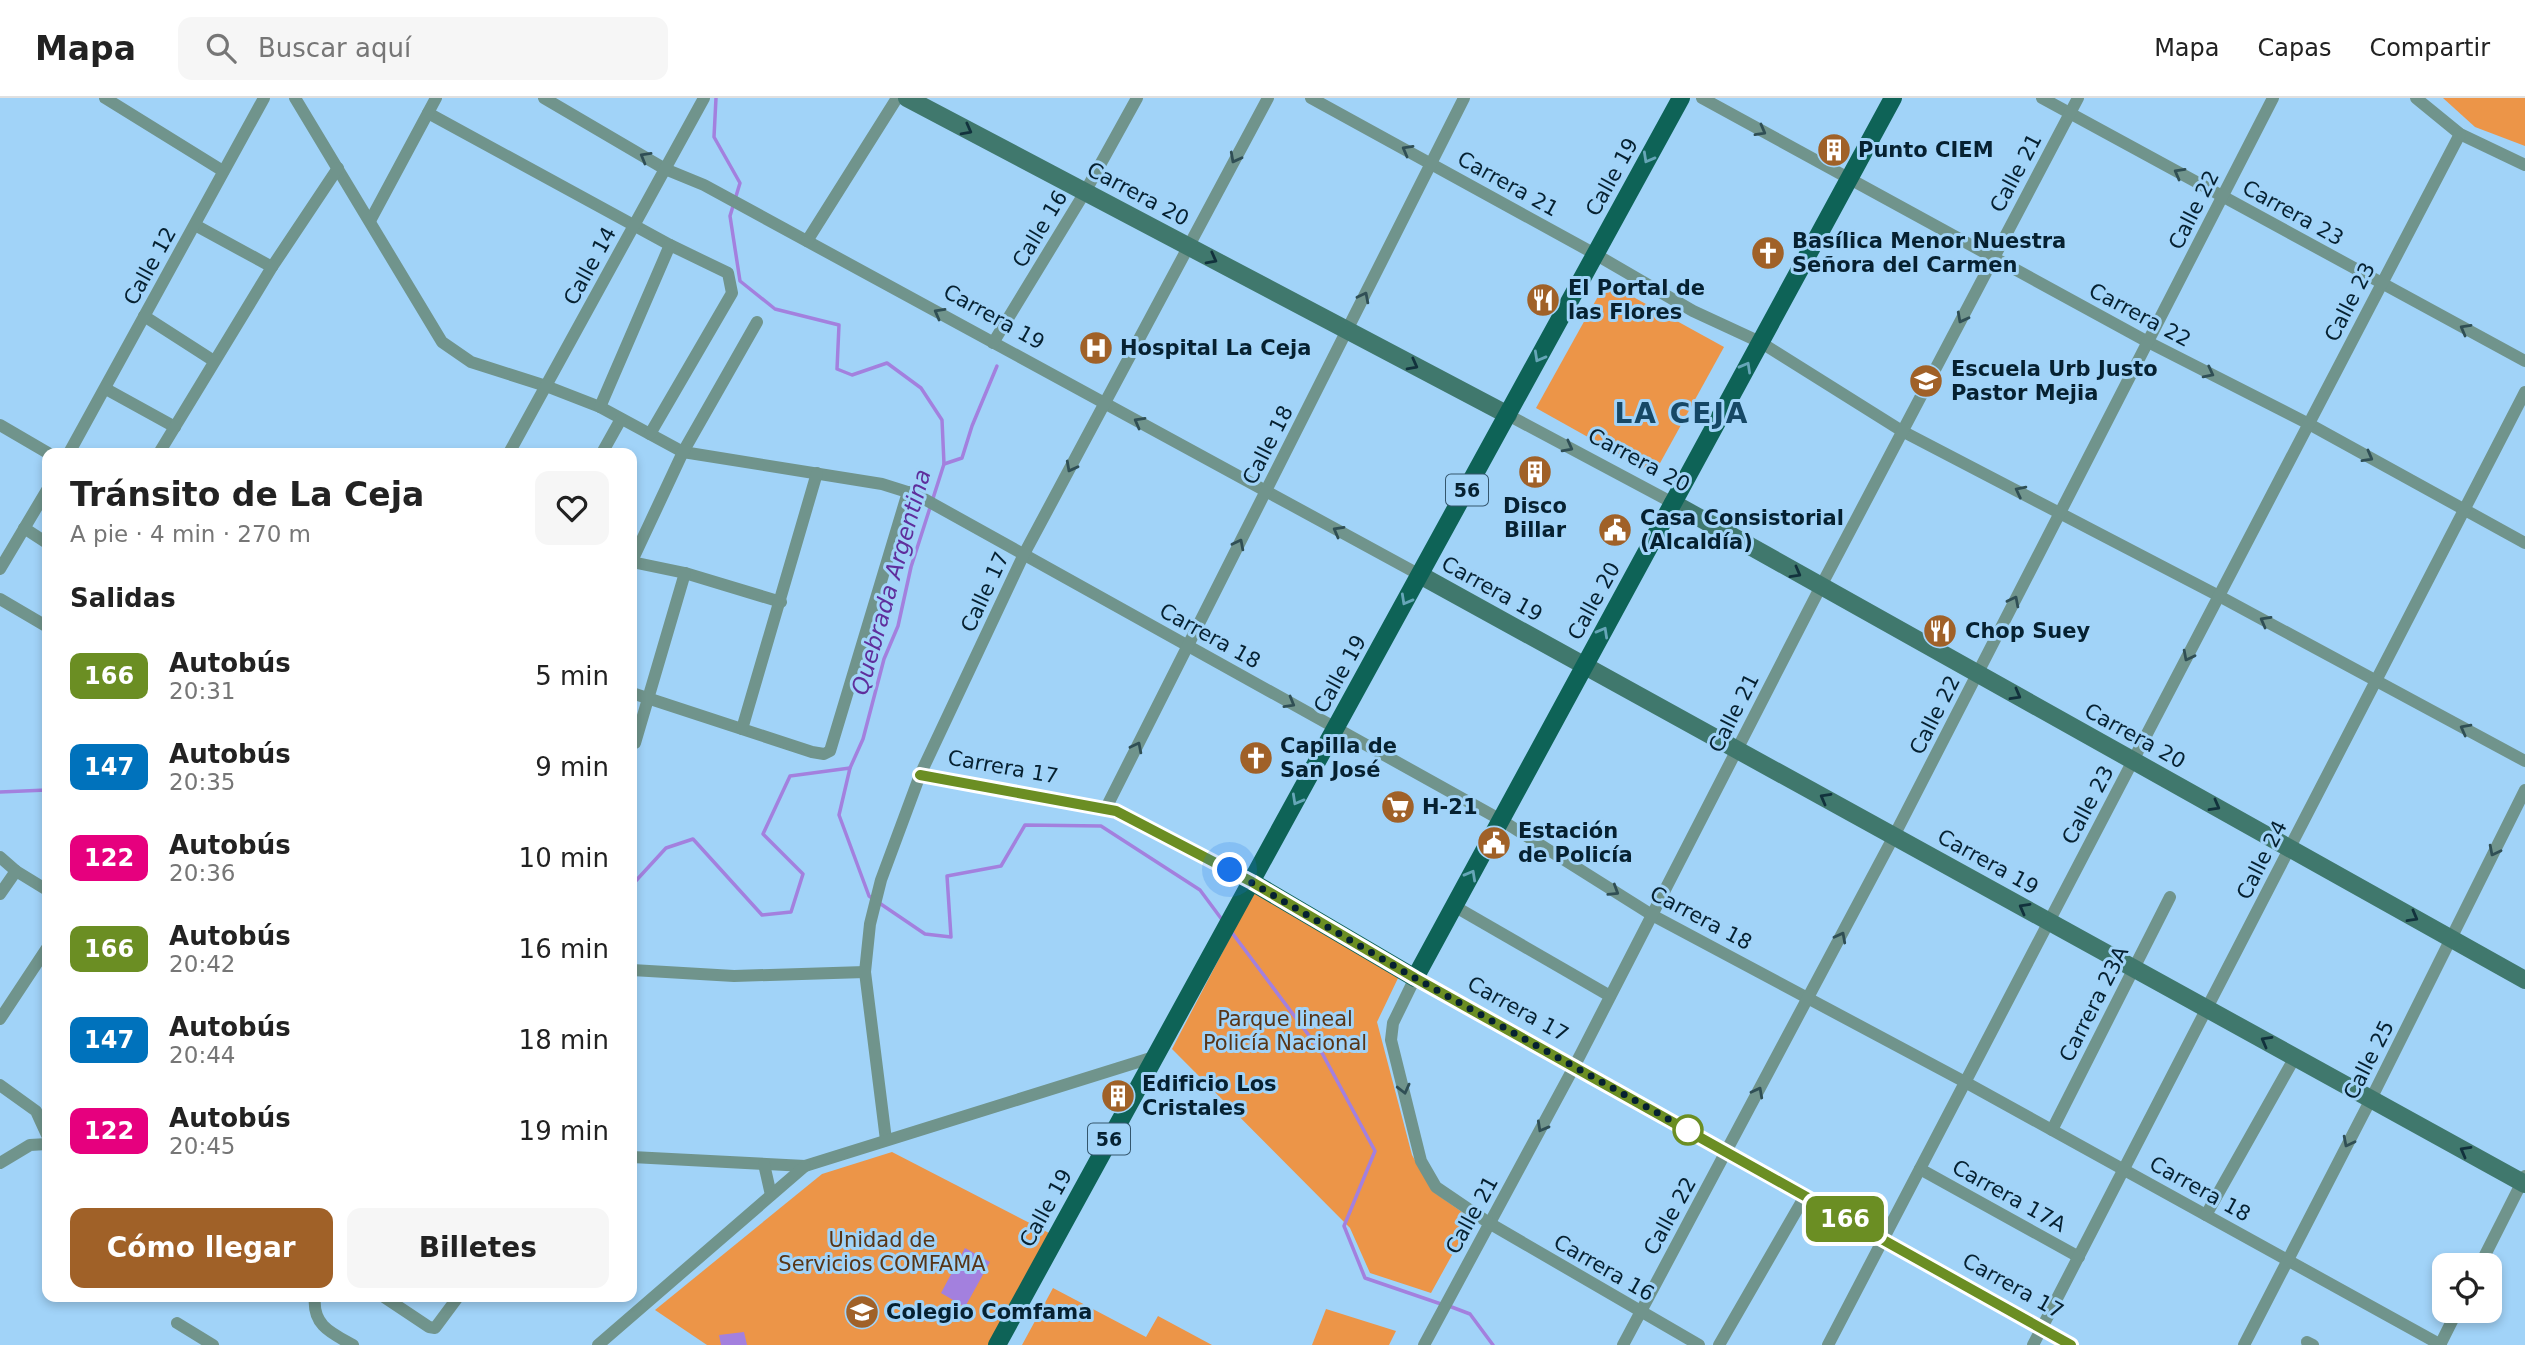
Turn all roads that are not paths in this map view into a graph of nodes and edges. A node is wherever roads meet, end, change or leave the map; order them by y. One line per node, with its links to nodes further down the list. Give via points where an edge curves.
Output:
1 (105, 98): 27 (street)
2 (264, 98): 27 (street, Calle 12)
3 (295, 98): 25 (street, Carrera 18)
4 (436, 98): 20 (street)
5 (545, 98): 26 (street, Carrera 19, one-way to 5)
6 (704, 98): 26 (street, Calle 14)
7 (897, 98): 34 (street)
8 (907, 98): 29 (main road, Carrera 20, one-way to 29)
9 (1137, 98): 29 (street, Calle 16)
10 (1268, 98): 36 (street, Calle 17, one-way to 36)
11 (1311, 98): 23 (street, Carrera 21, one-way to 11)
12 (1464, 98): 23 (street, Calle 18)
13 (1681, 98): 37 (main road, Calle 19 / 56, one-way to 37)
14 (1702, 98): 28 (street, Carrera 22, one-way to 28)
15 (1893, 98): 28 (main road, Calle 20)
16 (2042, 98): 21 (street, Carrera 23)
17 (2078, 98): 21 (street, Calle 21)
18 (2273, 98): 30 (street, Calle 22)
19 (2416, 98): 22 (street)
20 (428, 113): 31 (street); 32 (street)
21 (2070, 113): 30 (street, Carrera 23, one-way to 21); 38 (street, Calle 21)
22 (2459, 134): 24 (street); 40 (street, Calle 23)
23 (1431, 164): 37 (street, Carrera 21); 43 (street, Calle 18, one-way to 23)
24 (2525, 165)
25 (338, 168): 31 (street, Carrera 18); 39 (street)
26 (665, 169): 32 (street, Calle 14); 34 (street, Carrera 19)
27 (223, 171): 33 (street, Calle 12)
28 (1849, 178): 38 (street, Carrera 22); 45 (main road, Calle 20)
29 (1085, 192): 36 (main road, Carrera 20); 44 (street, Calle 16)
30 (2223, 196): 40 (street, Carrera 23); 46 (street, Calle 22)
31 (370, 221): 49 (street, Carrera 18, via 442,342 471,362)
32 (635, 224): 35 (street); 49 (street, Calle 14)
33 (195, 225): 39 (street); 41 (street, Calle 12)
34 (807, 241): 44 (street, Carrera 19, one-way to 34)
35 (670, 245): 53 (street); 60 (street, via 728,273 732,293)
36 (1188, 246): 43 (main road, Carrera 20, one-way to 43); 52 (street, Calle 17)
37 (1595, 254): 45 (street, Carrera 21, via 1693,311); 54 (main road, Calle 19 / 56, one-way to 54)
38 (1994, 257): 46 (street, Carrera 22); 59 (street, Calle 21, one-way to 59)
39 (272, 267): 48 (street)
40 (2382, 283): 47 (street, Carrera 23, one-way to 40); 56 (street, Calle 23)
41 (144, 316): 48 (street); 50 (street, Calle 12)
42 (757, 322): 66 (street)
43 (1347, 330): 54 (main road, Carrera 20, one-way to 54); 68 (street, Calle 18)
44 (993, 342): 52 (street, Carrera 19)
45 (1760, 342): 59 (street, Carrera 21); 71 (main road, Calle 20, one-way to 45)
46 (2148, 342): 56 (street, Carrera 22, one-way to 56); 73 (street, Calle 22)
47 (2525, 361)
48 (214, 362): 58 (street)
49 (546, 386): 53 (street, Carrera 18); 63 (street, Calle 14)
50 (106, 389): 58 (street); 61 (street, Calle 12)
51 (2525, 392): 72 (street, Calle 24)
52 (1105, 403): 68 (street, Carrera 19, one-way to 52); 78 (street, Calle 17, one-way to 78)
53 (600, 407): 55 (street, Carrera 18)
54 (1508, 415): 71 (street, Carrera 20, one-way to 71); 82 (main road, Calle 19 / 56)
55 (621, 419): 60 (street, Carrera 18); 64 (street)
56 (2309, 424): 72 (street, Carrera 22, one-way to 72); 84 (street, Calle 23)
57 (0, 425): 65 (street)
58 (175, 427): 62 (street)
59 (1902, 431): 73 (street, Carrera 21, one-way to 59); 83 (street, Calle 21)
60 (650, 434): 66 (street, Carrera 18)
61 (72, 448)
62 (162, 448)
63 (512, 448)
64 (605, 448)
65 (42, 450)
66 (683, 452): 67 (street, Carrera 18); 77 (street)
67 (817, 473): 69 (street, Carrera 18); 86 (street)
68 (1266, 491): 82 (street, Carrera 19, one-way to 68); 88 (street, Calle 18, one-way to 68)
69 (913, 493): 78 (street, Carrera 18); 94 (street, via 830,751 812,752)
70 (42, 498): 74 (street)
71 (1672, 503): 83 (main road, Carrera 20, one-way to 83); 89 (main road, Calle 20, one-way to 71)
72 (2465, 510): 76 (street, Carrera 22); 91 (street, Calle 24)
73 (2060, 512): 84 (street, Carrera 21); 90 (street, Calle 22, one-way to 73)
74 (24, 528): 75 (street); 80 (street)
75 (42, 540)
76 (2525, 543)
77 (637, 550)
78 (1024, 554): 88 (street, Carrera 18); 100 (street, Calle 17)
79 (637, 562): 81 (street)
80 (0, 569)
81 (685, 573): 86 (street); 93 (street)
82 (1420, 575): 89 (main road, Carrera 19); 95 (main road, Calle 19 / 56, one-way to 95)
83 (1821, 586): 90 (main road, Carrera 20); 97 (street, Calle 21)
84 (2219, 596): 91 (street, Carrera 21, one-way to 84); 98 (street, Calle 23, one-way to 98)
85 (0, 599): 87 (street)
86 (780, 602): 94 (street)
87 (42, 624)
88 (1189, 645): 95 (street, Carrera 18, one-way to 95); 102 (street, Calle 18, one-way to 88)
89 (1584, 666): 97 (main road, Carrera 19); 103 (main road, Calle 20)
90 (1977, 674): 98 (main road, Carrera 20, one-way to 98); 104 (street, Calle 22)
91 (2376, 682): 99 (street, Carrera 21, one-way to 91); 105 (street, Calle 24)
92 (637, 696): 93 (street)
93 (648, 699): 94 (street); 96 (street)
94 (743, 729)
95 (1336, 729): 103 (street, Carrera 18); 108 (main road, Calle 19 / 56, one-way to 108)
96 (637, 736)
97 (1737, 750): 104 (main road, Carrera 19, one-way to 97); 113 (street, Calle 21)
98 (2133, 761): 105 (main road, Carrera 20, one-way to 105); 114 (street, Calle 23)
99 (2525, 761)
100 (920, 775): 102 (street, Carrera 17); 119 (street, Calle 17, via 881,880)
101 (2525, 790): 115 (street, Calle 25, one-way to 115)
102 (1107, 808): 108 (street, Carrera 17)
103 (1501, 820): 112 (main road, Calle 20, one-way to 103); 113 (street, Carrera 18, one-way to 113)
104 (1894, 836): 114 (main road, Carrera 19, one-way to 104); 123 (street, Calle 22, one-way to 104)
105 (2290, 848): 115 (main road, Carrera 20, one-way to 115); 124 (street, Calle 24)
106 (0, 857): 107 (street)
107 (16, 871): 109 (street); 110 (street)
108 (1252, 882): 120 (main road, Carrera 17); 126 (main road, Calle 19 / 56)
109 (42, 887)
110 (0, 894)
111 (2170, 897): 117 (street, Carrera 23A)
112 (1454, 906): 120 (main road, Calle 20); 122 (street)
113 (1652, 915): 122 (street, Calle 21); 123 (street, Carrera 18)
114 (2049, 922): 117 (main road, Carrera 19); 129 (street, Calle 23)
115 (2451, 938): 121 (main road, Carrera 20); 131 (street, Calle 25)
116 (42, 956): 125 (street)
117 (2134, 969): 124 (main road, Carrera 19); 133 (street, Carrera 23A)
118 (637, 970): 119 (street, via 734,976)
119 (865, 972): 134 (street, Calle 17)
120 (1415, 978): 128 (street, Carrera 17); 147 (street, Carrera 16, one-way to 147, via 1392,1023 1391,1040 1421,1161 1436,1187)
121 (2525, 980)
122 (1610, 996): 128 (street, Calle 21)
123 (1809, 997): 129 (street, Carrera 18); 136 (street, Calle 22, one-way to 123)
124 (2207, 1009): 127 (main road, Carrera 19, one-way to 124); 142 (street, Calle 24)
125 (0, 1019)
126 (1154, 1057): 134 (street); 162 (main road, Calle 19 / 56)
127 (2295, 1057): 131 (main road, Carrera 19); 146 (street)
128 (1574, 1067): 136 (street, Carrera 17); 147 (street, Calle 21, one-way to 147)
129 (1965, 1082): 133 (street, Carrera 18); 141 (street, Calle 23)
130 (0, 1085): 132 (street, via 30,1105)
131 (2371, 1099): 143 (main road, Carrera 19, one-way to 131); 151 (street, Calle 25, one-way to 151)
132 (42, 1121)
133 (2052, 1130): 142 (street, Carrera 18)
134 (886, 1140): 140 (street)
135 (42, 1144): 138 (street, via 30,1145)
136 (1726, 1152): 145 (street, Carrera 17); 155 (street, Calle 22)
137 (637, 1157): 139 (street)
138 (1, 1162)
139 (764, 1164): 140 (street); 144 (street)
140 (805, 1166): 144 (street)
141 (1920, 1169): 148 (street, Calle 23); 150 (street, Carrera 17A)
142 (2124, 1170): 146 (street, Carrera 18); 150 (street, Calle 24)
143 (2524, 1181): 149 (street)
144 (771, 1195): 161 (street)
145 (1805, 1196): 148 (street, Carrera 17); 166 (street)
146 (2206, 1215): 151 (street, Carrera 18)
147 (1489, 1223): 155 (street, Carrera 16); 163 (street, Calle 21)
148 (1883, 1240): 158 (street, Carrera 17); 167 (street, Calle 23)
149 (2486, 1253)
150 (2079, 1257): 158 (street, Calle 24)
151 (2288, 1259): 170 (street, Calle 25); 171 (street, Carrera 18)
152 (315, 1302): 160 (street, via 322,1326)
153 (392, 1302): 154 (street, via 435,1328)
154 (455, 1302)
155 (1640, 1311): 164 (street, Calle 22); 165 (street, Carrera 16)
156 (177, 1323): 159 (street)
157 (2451, 1323): 171 (street)
158 (2042, 1328): 168 (street, Calle 24); 169 (street, Carrera 17)
159 (214, 1345)
160 (353, 1345)
161 (598, 1345)
162 (997, 1345)
163 (1424, 1345)
164 (1623, 1345)
165 (1699, 1345)
166 (1719, 1345)
167 (1828, 1345)
168 (2033, 1345)
169 (2071, 1345)
170 (2244, 1345)
171 (2440, 1345)

